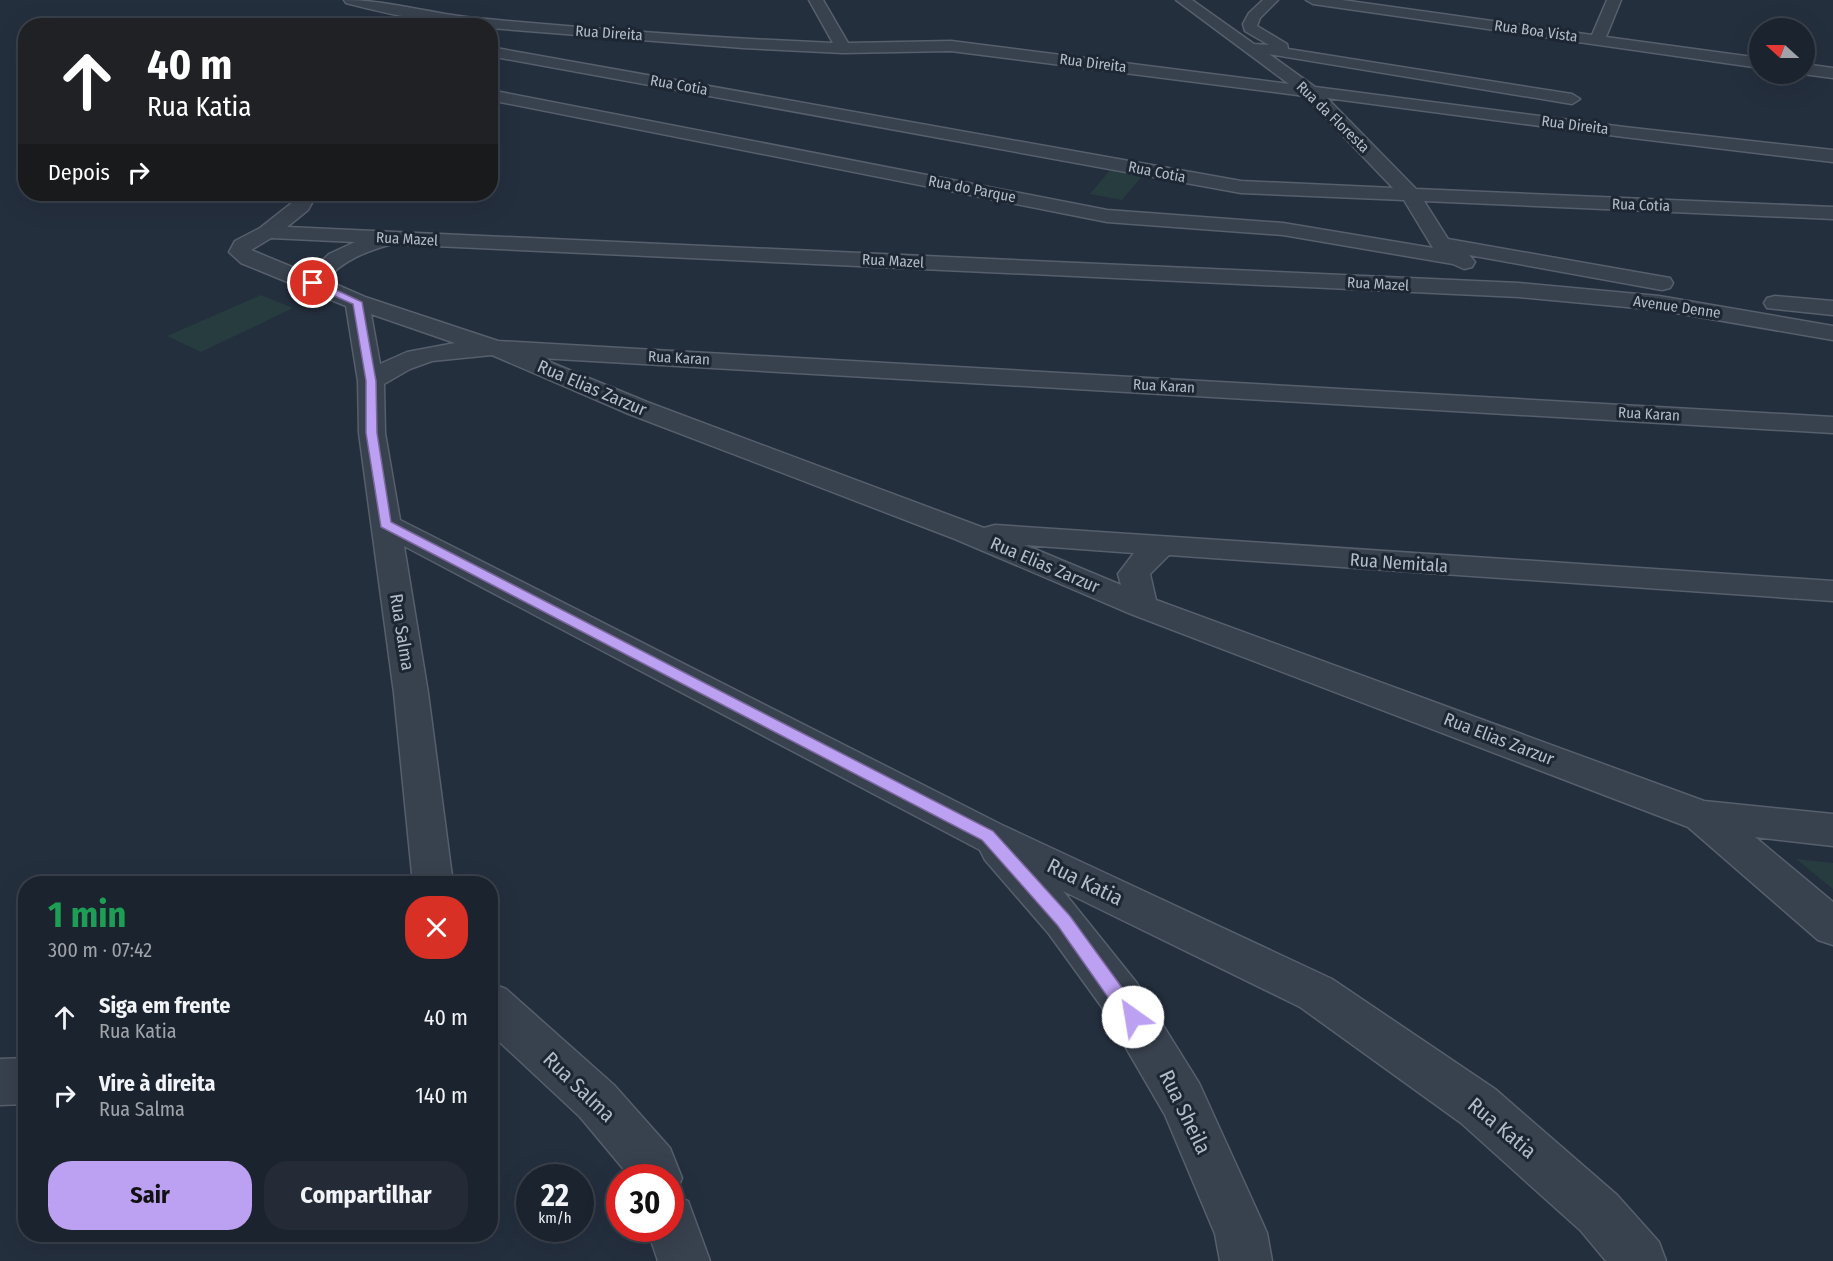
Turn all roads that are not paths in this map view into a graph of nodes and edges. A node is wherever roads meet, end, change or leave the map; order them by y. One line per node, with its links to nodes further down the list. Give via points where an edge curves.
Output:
1 (351, 0): 7 (street, Rua Direita)
2 (816, 0): 11 (street)
3 (1183, 0): 10 (street, Rua da Floresta)
4 (1272, 0): 13 (street, via 1253,17 1250,28)
5 (1313, 0): 9 (street, Rua Boa Vista)
6 (1614, 0): 9 (street)
7 (437, 18)
8 (498, 26): 11 (street, Rua Direita)
9 (1597, 40): 14 (street, Rua Boa Vista)
10 (1250, 47): 13 (street); 18 (street, Rua da Floresta)
11 (843, 48): 18 (street, Rua Direita, via 951,46)
12 (498, 52): 17 (street, Rua Cotia)
13 (1296, 54): 20 (street)
14 (1749, 61)
15 (1815, 71): 16 (street)
16 (1833, 73)
17 (616, 74): 21 (street); 22 (street, Rua Cotia)
18 (1310, 91): 24 (street, Rua Direita); 27 (street, Rua da Floresta)
19 (498, 97): 21 (street, Rua do Parque)
20 (1572, 99)
21 (551, 107): 26 (street, Rua do Parque)
22 (935, 130): 23 (street); 27 (street, Rua Cotia, via 1241,187)
23 (916, 144)
24 (1833, 156)
25 (896, 157): 26 (street)
26 (876, 171): 33 (street, Rua do Parque, via 1107,216 1283,229)
27 (1409, 193): 29 (street, Rua Cotia); 32 (street, Rua da Floresta)
28 (303, 201): 30 (street)
29 (1833, 213)
30 (267, 232): 31 (street, Rua Mazel); 34 (street, Rua Elias Zarzur, via 243,245 240,252)
31 (390, 238): 34 (street, via 351,251 320,272); 35 (street, Rua Mazel)
32 (1449, 251): 33 (street, Rua do Parque); 36 (street); 38 (street)
33 (1416, 253): 35 (street)
34 (313, 283): 37 (street, Rua Elias Zarzur)
35 (1443, 288): 36 (street, Rua Mazel)
36 (1519, 290): 41 (street, Avenue Denne, via 1659,303)
37 (357, 302): 42 (street, Rua Elias Zarzur); 44 (street, Rua Salma)
38 (1793, 306): 39 (street); 40 (street)
39 (1833, 308)
40 (1833, 313)
41 (1833, 333)
42 (495, 348): 43 (street, Rua Karan); 44 (street, via 431,352 389,368); 45 (street, Rua Elias Zarzur)
43 (669, 358): 45 (street, via 640,382 636,392); 46 (street, Rua Karan)
44 (371, 381): 47 (street, Rua Salma, via 372,433)
45 (638, 408): 48 (street, Rua Elias Zarzur)
46 (1833, 425)
47 (385, 524): 54 (street, Rua Katia); 55 (street, Rua Salma, via 411,693)
48 (966, 532): 49 (street, Rua Nemitala); 51 (street, Rua Elias Zarzur)
49 (1161, 546): 50 (street, Rua Nemitala); 51 (street, via 1134,574)
50 (1833, 591)
51 (1142, 606): 52 (street, Rua Elias Zarzur)
52 (1701, 816): 53 (street); 56 (street, Rua Elias Zarzur)
53 (1833, 830)
54 (988, 836): 63 (street, Rua Sheila, via 1064,921 1133,1017 1182,1099 1241,1233); 64 (street, Rua Katia, via 1316,993 1478,1106 1599,1213)
55 (432, 876)
56 (1833, 927)
57 (498, 1010): 60 (street, Rua Salma, via 597,1101)
58 (18, 1081): 59 (street)
59 (0, 1082)
60 (652, 1164)
61 (678, 1242): 62 (street)
62 (684, 1261)
63 (1246, 1261)
64 (1640, 1261)

